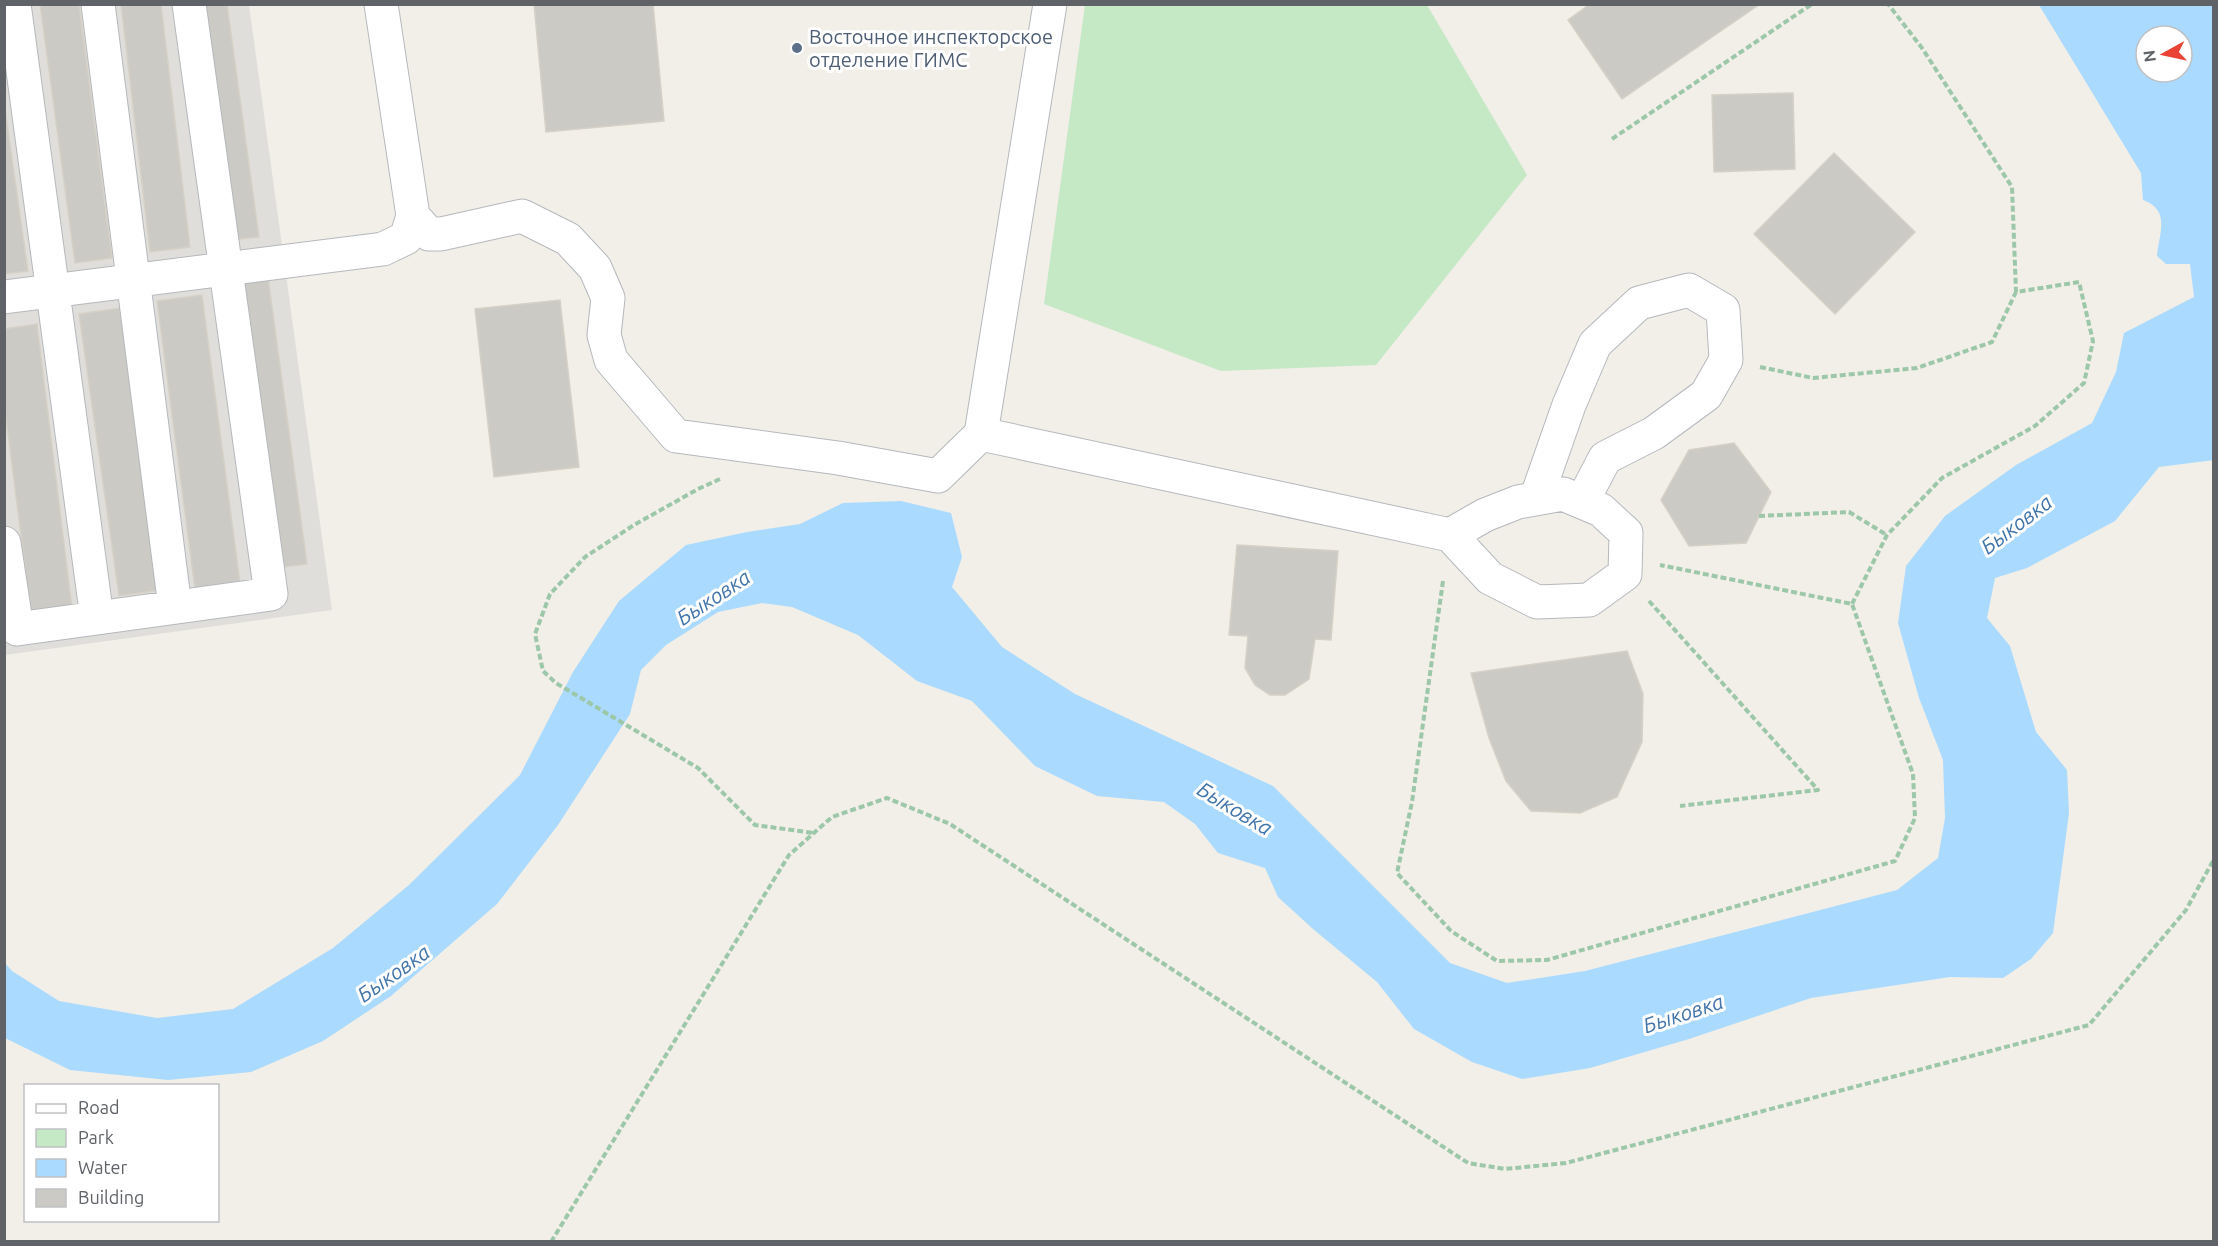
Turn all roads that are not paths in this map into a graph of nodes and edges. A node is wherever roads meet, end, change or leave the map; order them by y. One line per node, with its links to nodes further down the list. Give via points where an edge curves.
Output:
1 (14, 4): 9 (lane)
2 (98, 4): 8 (lane)
3 (189, 4): 7 (lane)
4 (381, 4): 6 (lane)
5 (1050, 4): 11 (lane)
6 (413, 216): 7 (lane, via 406,238 383,249); 11 (lane, via 429,234 441,234 522,216 568,239 595,268 608,298 604,335 611,360 676,436 938,476)
7 (225, 269): 8 (lane); 16 (lane, via 271,594)
8 (133, 280): 9 (lane); 16 (lane)
9 (53, 291): 10 (lane); 17 (lane)
10 (4, 297)
11 (981, 434): 14 (lane)
12 (1536, 499): 13 (lane, via 1563,494); 13 (lane, via 1595,344 1639,303 1689,290 1723,310 1726,360 1706,395 1653,434 1605,458); 14 (lane, via 1485,515)
13 (1582, 502): 14 (lane, via 1601,510 1626,533 1625,566 1589,600 1537,602 1490,578)
14 (1450, 535)
15 (4, 543): 17 (lane, via 17,630)
16 (175, 607): 17 (lane)
17 (97, 618)

